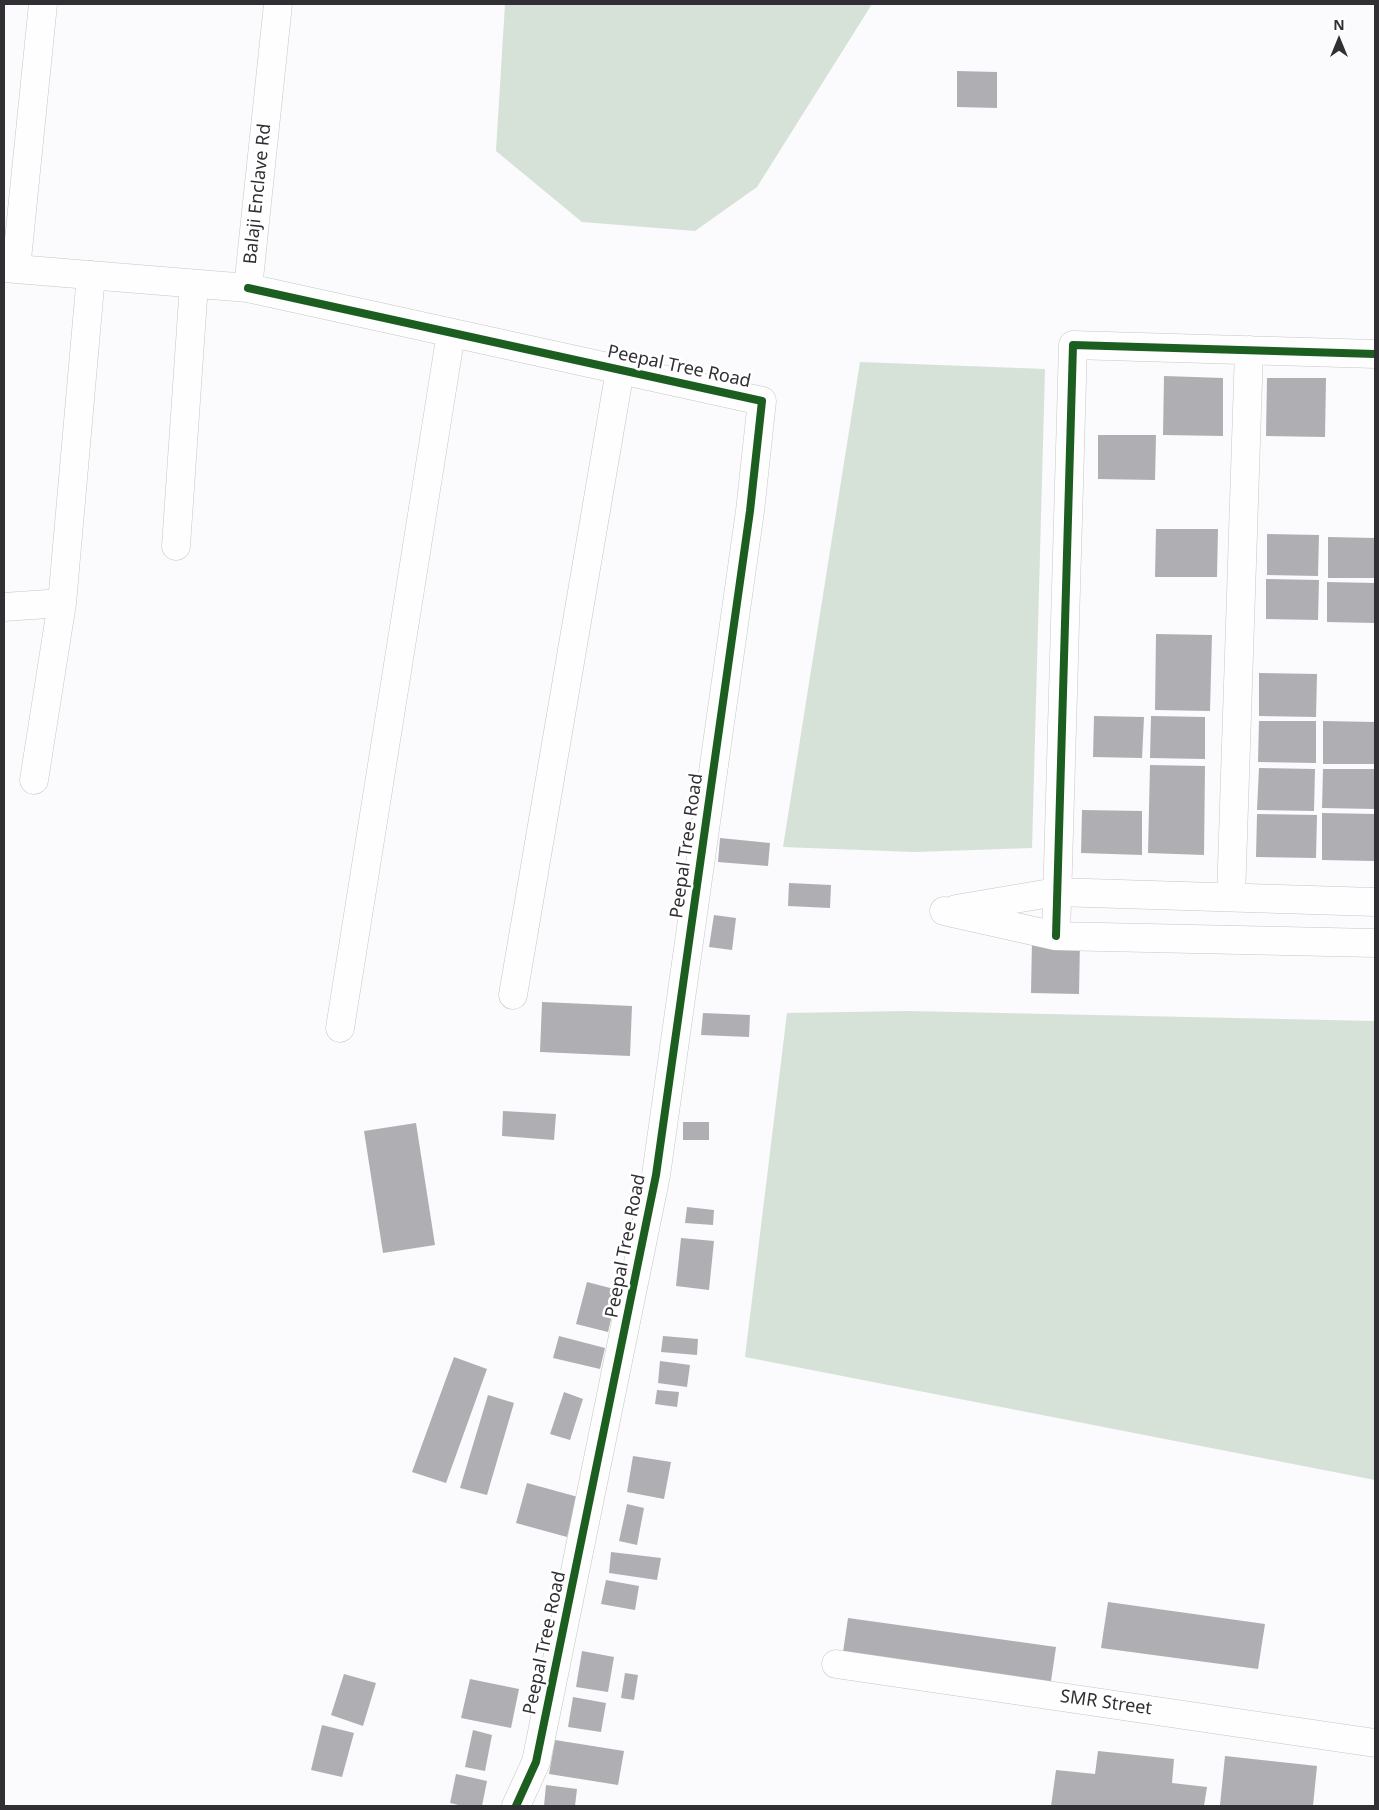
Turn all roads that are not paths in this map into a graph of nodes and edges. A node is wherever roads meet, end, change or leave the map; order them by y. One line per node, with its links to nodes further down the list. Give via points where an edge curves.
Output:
1 (43, 4): 3 (street)
2 (278, 4): 6 (street, Balaji Enclave Rd)
3 (10, 268): 4 (street, Balaji Enclave Rd)
4 (91, 275): 5 (street, Balaji Enclave Rd); 12 (street)
5 (194, 284): 6 (street, Balaji Enclave Rd); 11 (street)
6 (248, 288): 7 (street, Peepal Tree Road)
7 (451, 333): 10 (street, Peepal Tree Road); 21 (street)
8 (1249, 350): 9 (street); 15 (street, via 1073,345); 16 (street)
9 (1375, 354)
10 (620, 370): 20 (street); 24 (street, Peepal Tree Road, via 762,401 750,511 656,1175 536,1762)
11 (176, 546)
12 (62, 603): 13 (street); 14 (street)
13 (4, 607)
14 (34, 780)
15 (1056, 892): 16 (street); 18 (street); 18 (street, via 944,911)
16 (1232, 898): 17 (street)
17 (1375, 902)
18 (1056, 936): 19 (street)
19 (1375, 944)
20 (513, 995)
21 (340, 1028)
22 (836, 1664): 23 (street, SMR Street)
23 (1375, 1743)
24 (516, 1806)

